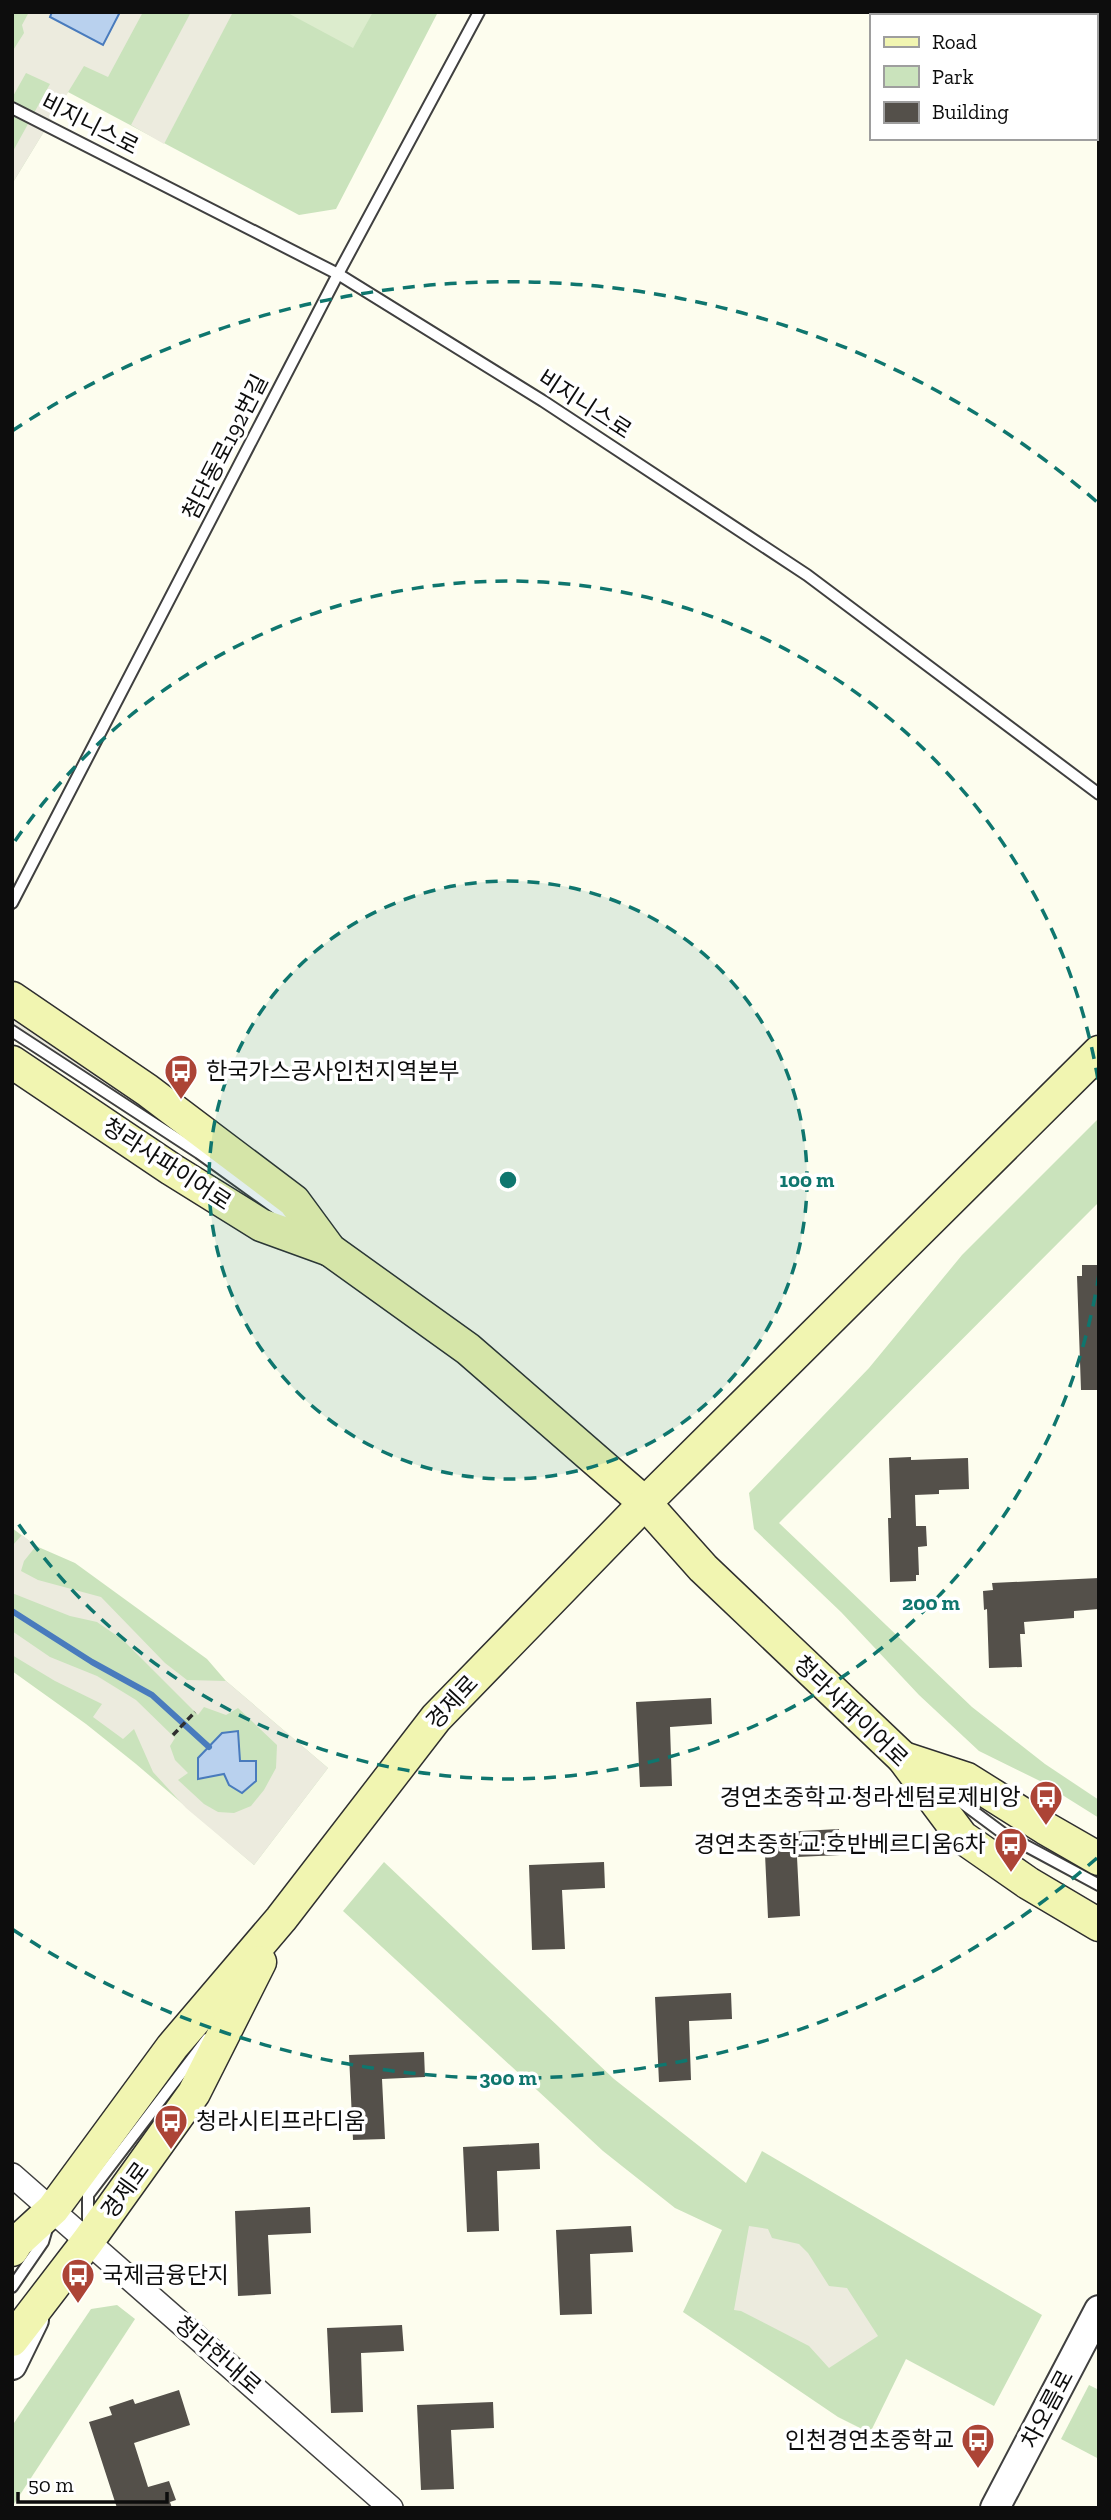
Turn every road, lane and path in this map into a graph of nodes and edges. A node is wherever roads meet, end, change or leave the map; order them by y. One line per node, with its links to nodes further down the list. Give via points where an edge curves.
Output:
1 (479, 12): 3 (lane, 첨단동로192번길)
2 (12, 108): 3 (lane, 비지니스로)
3 (338, 274): 4 (lane, 비지니스로, via 543,401 807,575); 5 (lane, 첨단동로192번길)
4 (1099, 794)
5 (12, 903)
6 (12, 998): 10 (main road, via 147,1090 294,1200)
7 (12, 1031): 10 (lane, via 199,1153)
8 (1099, 1052): 11 (main road, 경제로)
9 (12, 1062): 10 (main road, 청라사파이어로, via 261,1225)
10 (330, 1250): 11 (main road, 청라사파이어로, via 468,1349)
11 (645, 1503): 14 (main road, 청라사파이어로, via 703,1568); 17 (main road, 경제로, via 436,1718)
12 (195, 1712): 13 (path)
13 (173, 1735)
14 (903, 1758): 15 (main road, via 967,1779); 16 (lane, via 1003,1834); 18 (main road, 청라사파이어로, via 962,1837)
15 (1099, 1859)
16 (1099, 1885)
17 (281, 1919): 20 (main road, 경제로, via 172,2047); 21 (main road, 경제로, via 194,2093)
18 (1099, 1925)
19 (12, 2175): 20 (street, 청라한내로)
20 (53, 2209): 21 (street, 청라한내로); 22 (main road, 경제로); 23 (lane, via 43,2242)
21 (88, 2241): 24 (main road, 경제로); 28 (street, 청라한내로)
22 (12, 2250)
23 (12, 2287)
24 (46, 2294): 26 (main road, 경제로); 27 (street)
25 (1099, 2311): 29 (street, 차오름로)
26 (12, 2340)
27 (12, 2365)
28 (391, 2508)
29 (995, 2508)

